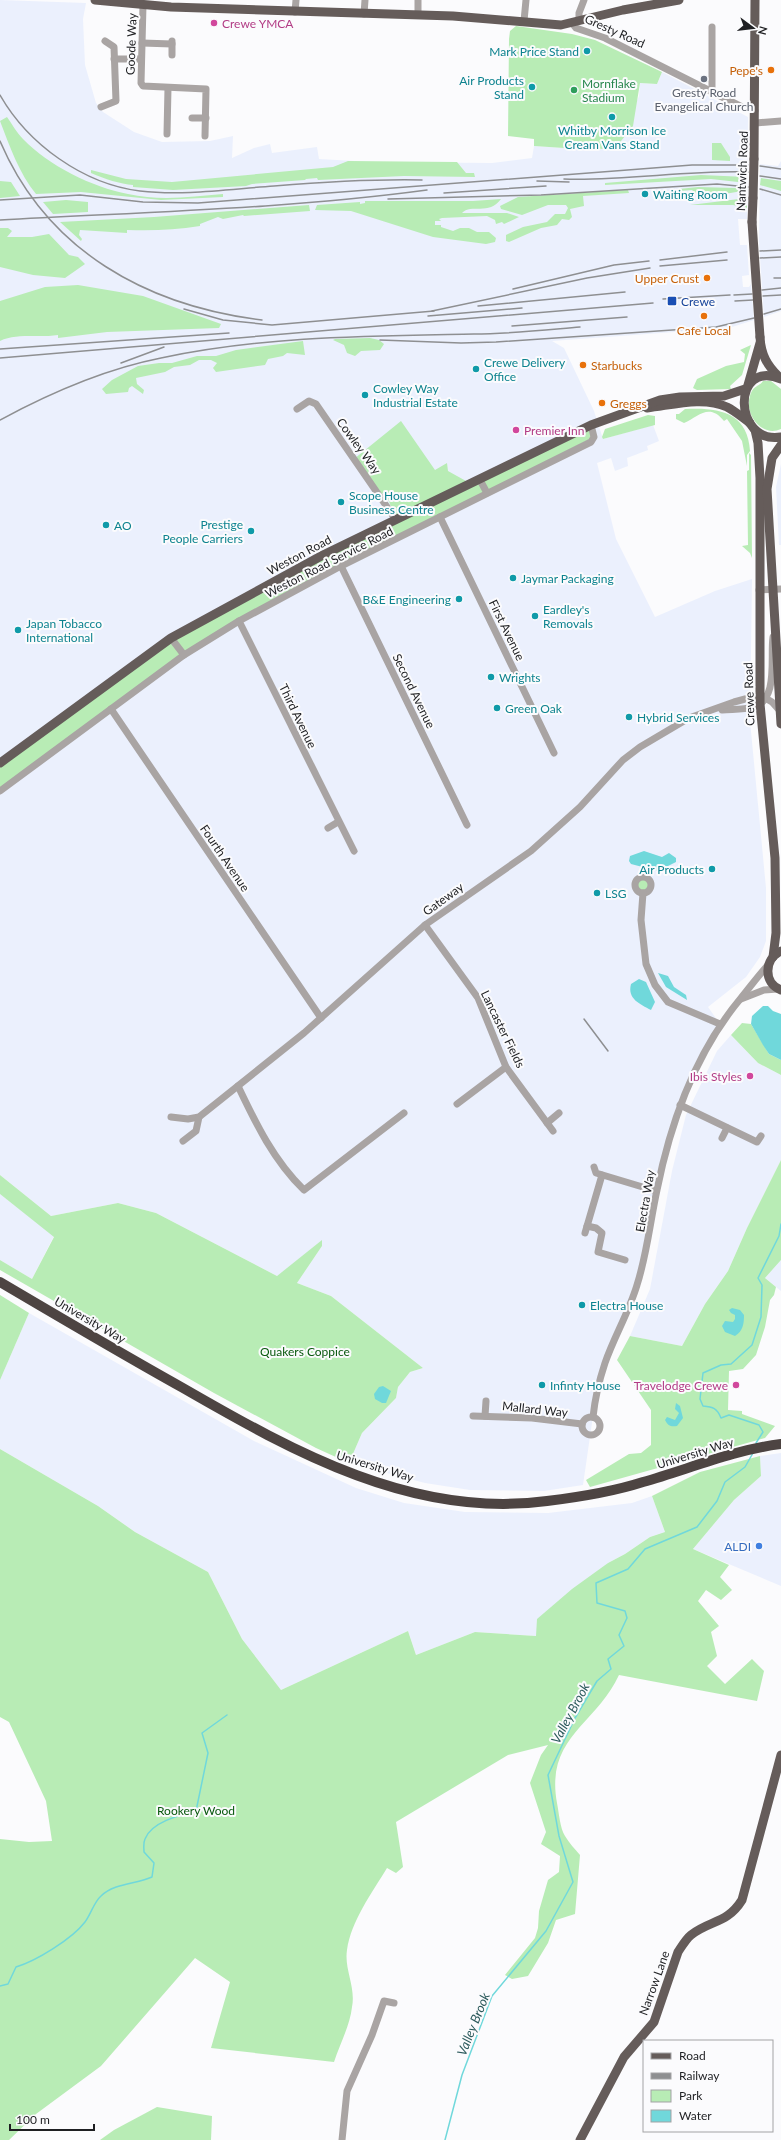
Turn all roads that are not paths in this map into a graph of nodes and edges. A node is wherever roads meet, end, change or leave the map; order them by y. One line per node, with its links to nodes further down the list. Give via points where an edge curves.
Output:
1 (95, 0): 9 (main road, Gresty Road)
2 (296, 0): 12 (street)
3 (365, 0): 13 (street)
4 (418, 0): 14 (street)
5 (526, 0): 15 (street)
6 (584, 0): 16 (street)
7 (679, 0): 16 (main road)
8 (755, 0): 26 (main road, Nantwich Road)
9 (106, 1): 11 (main road, Gresty Road)
10 (171, 4): 11 (main road, Gresty Road); 12 (main road, Gresty Road)
11 (143, 5): 19 (street, Goode Way)
12 (295, 12): 13 (main road, Gresty Road)
13 (364, 14): 14 (main road, Gresty Road)
14 (418, 14): 15 (main road, Gresty Road)
15 (524, 21): 16 (main road, Gresty Road, via 561,25)
16 (575, 22): 24 (street, Gresty Road, via 576,28 609,40)
17 (712, 27): 24 (street)
18 (105, 41): 21 (street, via 114,47)
19 (142, 43): 20 (street, via 172,42); 22 (street, Goode Way)
20 (172, 55)
21 (114, 59): 22 (street); 25 (street, via 116,102)
22 (140, 59): 23 (street, Goode Way, via 143,86)
23 (168, 88): 28 (street, Goode Way, via 206,89); 31 (street)
24 (712, 92): 26 (street, Gresty Road, via 742,108)
25 (101, 107)
26 (755, 111): 30 (main road, Nantwich Road)
27 (192, 118): 28 (street)
28 (206, 118): 32 (street, Goode Way)
29 (781, 121): 30 (street)
30 (756, 123): 33 (main road, Nantwich Road, bridge, via 753,242)
31 (166, 134)
32 (206, 136)
33 (760, 339): 34 (main road, Nantwich Road, via 768,366); 35 (main road, Nantwich Road)
34 (781, 378): 35 (main road, Weston Road, via 766,375 756,378)
35 (746, 388): 37 (main road, Weston Road, via 724,396 660,400); 39 (main road, Nantwich Road, via 744,406)
36 (297, 408): 45 (street, Cowley Way, via 308,401 316,404)
37 (633, 410): 38 (main road, Weston Road); 39 (main road, Weston Road, via 682,402 707,403 726,407)
38 (591, 425): 42 (main road, Weston Road); 43 (street, Weston Road Service Road, via 594,437 590,442)
39 (752, 426): 40 (main road, Weston Road, via 767,436); 48 (main road, Crewe Road, via 758,443 760,478)
40 (781, 436)
41 (781, 445): 47 (main road, via 771,461 767,489)
42 (480, 480): 43 (street); 45 (main road, Weston Road)
43 (487, 493): 44 (street, Weston Road Service Road)
44 (440, 517): 46 (street, Weston Road Service Road); 57 (street, First Avenue)
45 (396, 520): 51 (main road, Weston Road, via 323,555)
46 (341, 566): 49 (street, Weston Road Service Road); 61 (street, Second Avenue)
47 (777, 589): 48 (street); 50 (main road)
48 (759, 590): 53 (main road, Crewe Road)
49 (239, 621): 52 (street, Weston Road Service Road); 60 (street, Third Avenue)
50 (775, 622): 53 (street, via 771,654 772,682 770,691); 55 (main road)
51 (171, 638): 52 (street); 58 (main road, Weston Road)
52 (184, 655): 54 (street, Weston Road Service Road)
53 (762, 699): 55 (street, via 772,702); 65 (street, Gateway, via 752,707 707,712 670,728 640,747 623,760 580,807 531,850); 67 (main road, Crewe Road, via 775,858 776,933)
54 (111, 709): 59 (street, Weston Road Service Road); 71 (street, Fourth Avenue)
55 (780, 711): 56 (main road)
56 (781, 724)
57 (554, 752)
58 (0, 763)
59 (0, 791)
60 (338, 822): 62 (street); 63 (street, Third Avenue)
61 (467, 825)
62 (328, 828)
63 (354, 851)
64 (643, 893): 72 (street, via 641,920 646,964 655,985 668,1002)
65 (425, 926): 71 (street, Gateway); 73 (street, Lancaster Fields, via 478,998)
66 (781, 952): 67 (main road)
67 (773, 957): 68 (main road)
68 (768, 965): 69 (main road, via 769,980); 70 (street, Electra Way)
69 (779, 990): 70 (street, Electra Way, via 764,990)
70 (740, 999): 72 (street, Electra Way)
71 (321, 1018): 74 (street, Gateway)
72 (720, 1024): 76 (street, Electra Way, via 696,1065)
73 (506, 1067): 75 (street); 81 (street, Lancaster Fields)
74 (238, 1086): 77 (street, via 275,1156 290,1177 304,1190); 80 (street, Gateway)
75 (457, 1104)
76 (680, 1105): 82 (street); 89 (street, Electra Way)
77 (404, 1113)
78 (559, 1114): 81 (street)
79 (171, 1117): 80 (street)
80 (199, 1117): 86 (street, Gateway, via 196,1131)
81 (547, 1123): 83 (street, Lancaster Fields)
82 (727, 1128): 84 (street, via 756,1142); 85 (street)
83 (553, 1131)
84 (761, 1136)
85 (722, 1138)
86 (183, 1142)
87 (594, 1168): 88 (street, via 596,1173)
88 (602, 1175): 89 (street); 90 (street, via 586,1229 596,1228 602,1233 598,1252)
89 (656, 1191): 95 (street, Electra Way, via 643,1265 605,1363)
90 (625, 1260)
91 (0, 1282): 97 (highway, University Way, via 298,1451 349,1474 400,1489 472,1502 548,1501 623,1488 745,1451)
92 (486, 1401): 94 (street, Mallard Way)
93 (473, 1416): 94 (street, Mallard Way)
94 (485, 1416): 96 (street, Mallard Way)
95 (593, 1417): 96 (street, via 586,1418); 96 (street, via 599,1420 597,1434 590,1435 584,1432)
96 (582, 1424)
97 (781, 1444)
98 (781, 1755): 101 (main road, Narrow Lane, via 742,1900 736,1910 692,1934 684,1942 678,1952 654,2022 624,2057)
99 (394, 2003): 100 (street, via 384,2001 347,2091)
100 (342, 2140)
101 (580, 2140)

